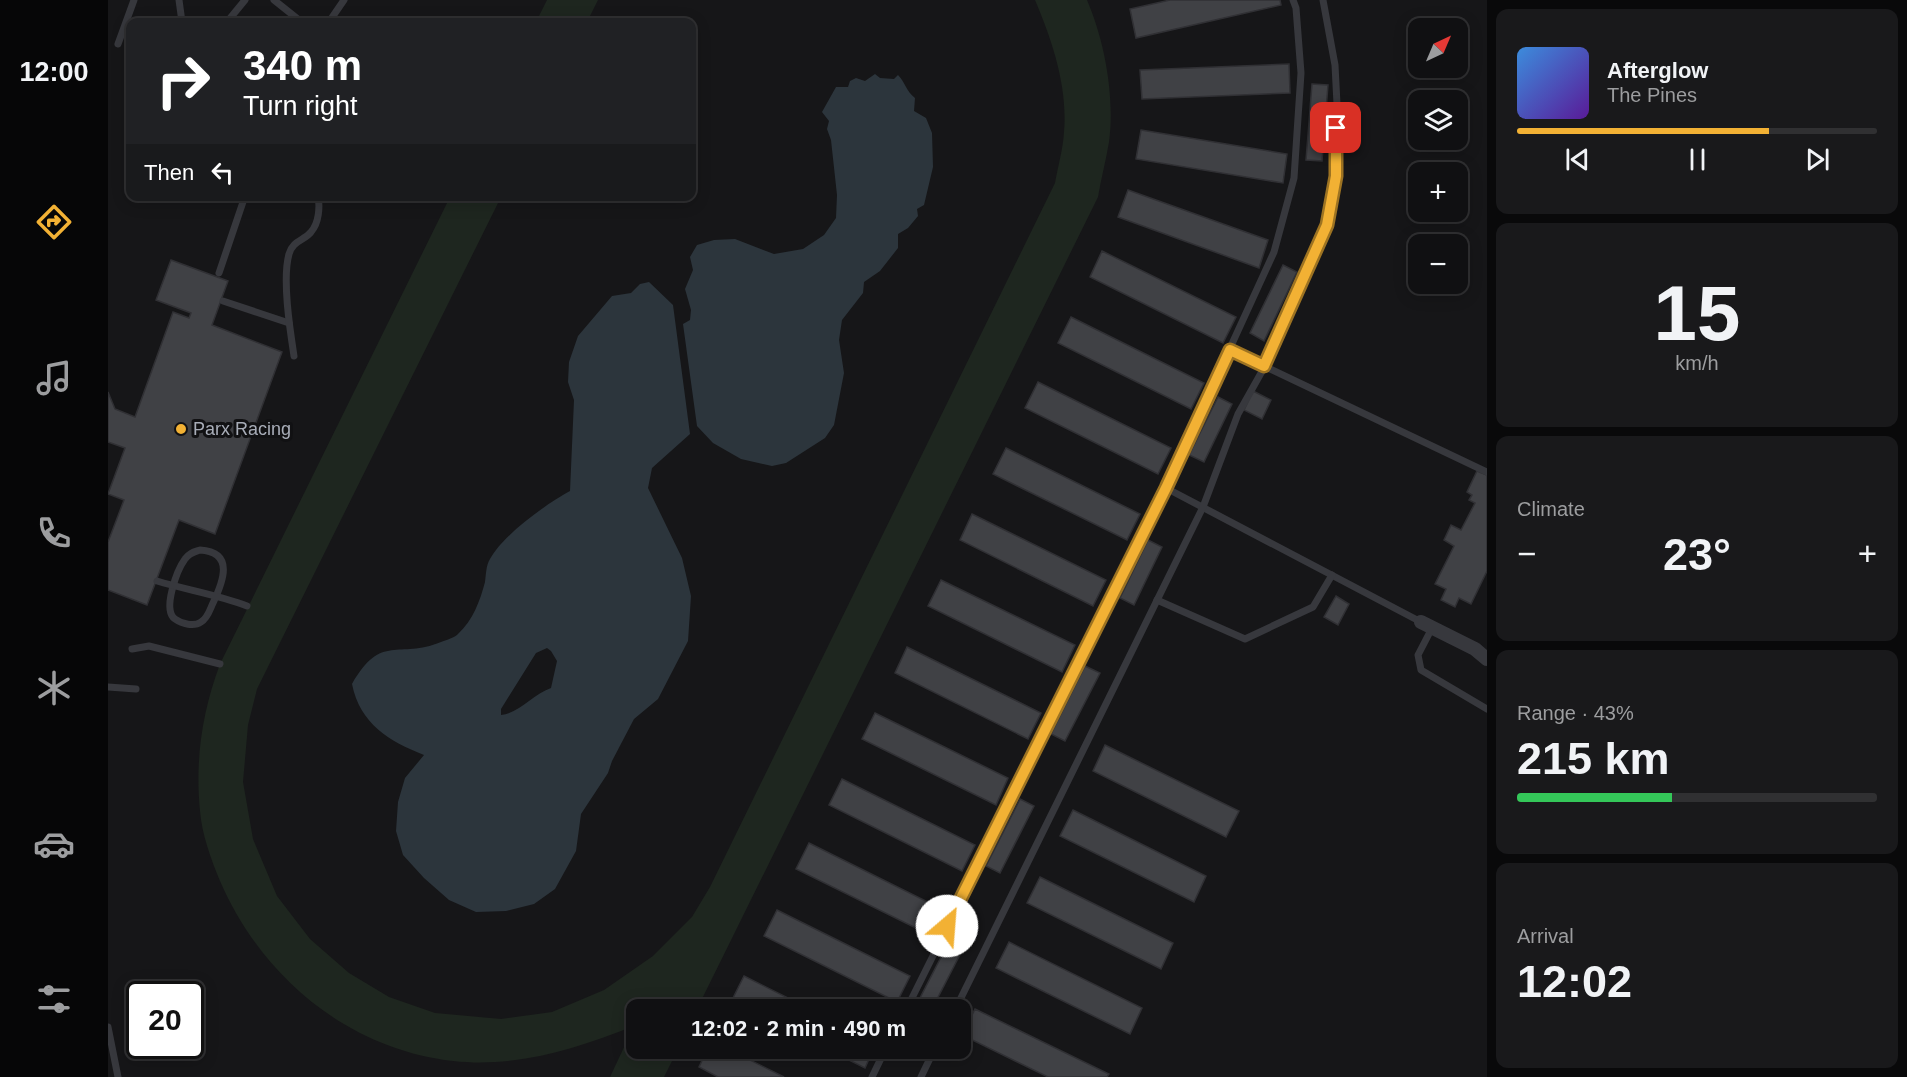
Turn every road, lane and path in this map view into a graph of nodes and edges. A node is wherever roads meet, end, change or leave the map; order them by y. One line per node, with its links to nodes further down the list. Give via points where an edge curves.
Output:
1 (134, 0): 8 (lane)
2 (179, 0): 9 (lane)
3 (245, 0): 10 (lane)
4 (274, 0): 11 (lane)
5 (344, 0): 12 (lane)
6 (1293, 0): 20 (lane, via 1301,73 1294,178 1274,252)
7 (1323, 0): 22 (lane, via 1335,65 1336,176 1327,225)
8 (127, 18)
9 (181, 18)
10 (230, 18)
11 (296, 18)
12 (332, 18)
13 (126, 22): 14 (lane)
14 (118, 44)
15 (243, 201): 17 (lane)
16 (318, 201): 19 (lane, via 318,217 311,233 289,252)
17 (219, 273)
18 (223, 301): 19 (lane)
19 (289, 323): 21 (lane)
20 (1230, 350): 22 (lane); 24 (lane)
21 (294, 356)
22 (1264, 366): 23 (lane); 25 (lane, via 1238,414)
23 (1487, 472)
24 (1166, 488): 25 (lane); 39 (lane)
25 (1203, 507): 26 (lane); 30 (lane)
26 (1332, 575): 30 (lane, via 1313,607 1245,639); 32 (lane)
27 (157, 581): 28 (lane)
28 (174, 586): 29 (lane); 29 (lane, via 168,606 172,616 192,625 207,616); 29 (lane, via 184,559 192,552 209,550 221,559 224,567)
29 (215, 598): 31 (lane)
30 (1157, 600): 40 (lane)
31 (247, 606)
32 (1427, 625): 34 (street); 38 (lane, via 1418,655 1421,670)
33 (132, 650): 35 (lane, via 149,646)
34 (1487, 659)
35 (220, 664)
36 (108, 687): 37 (lane)
37 (136, 689)
38 (1487, 709)
39 (911, 999)
40 (959, 999)
41 (108, 1027): 44 (lane)
42 (881, 1059): 45 (lane)
43 (930, 1059): 46 (lane)
44 (118, 1077)
45 (872, 1077)
46 (921, 1077)

